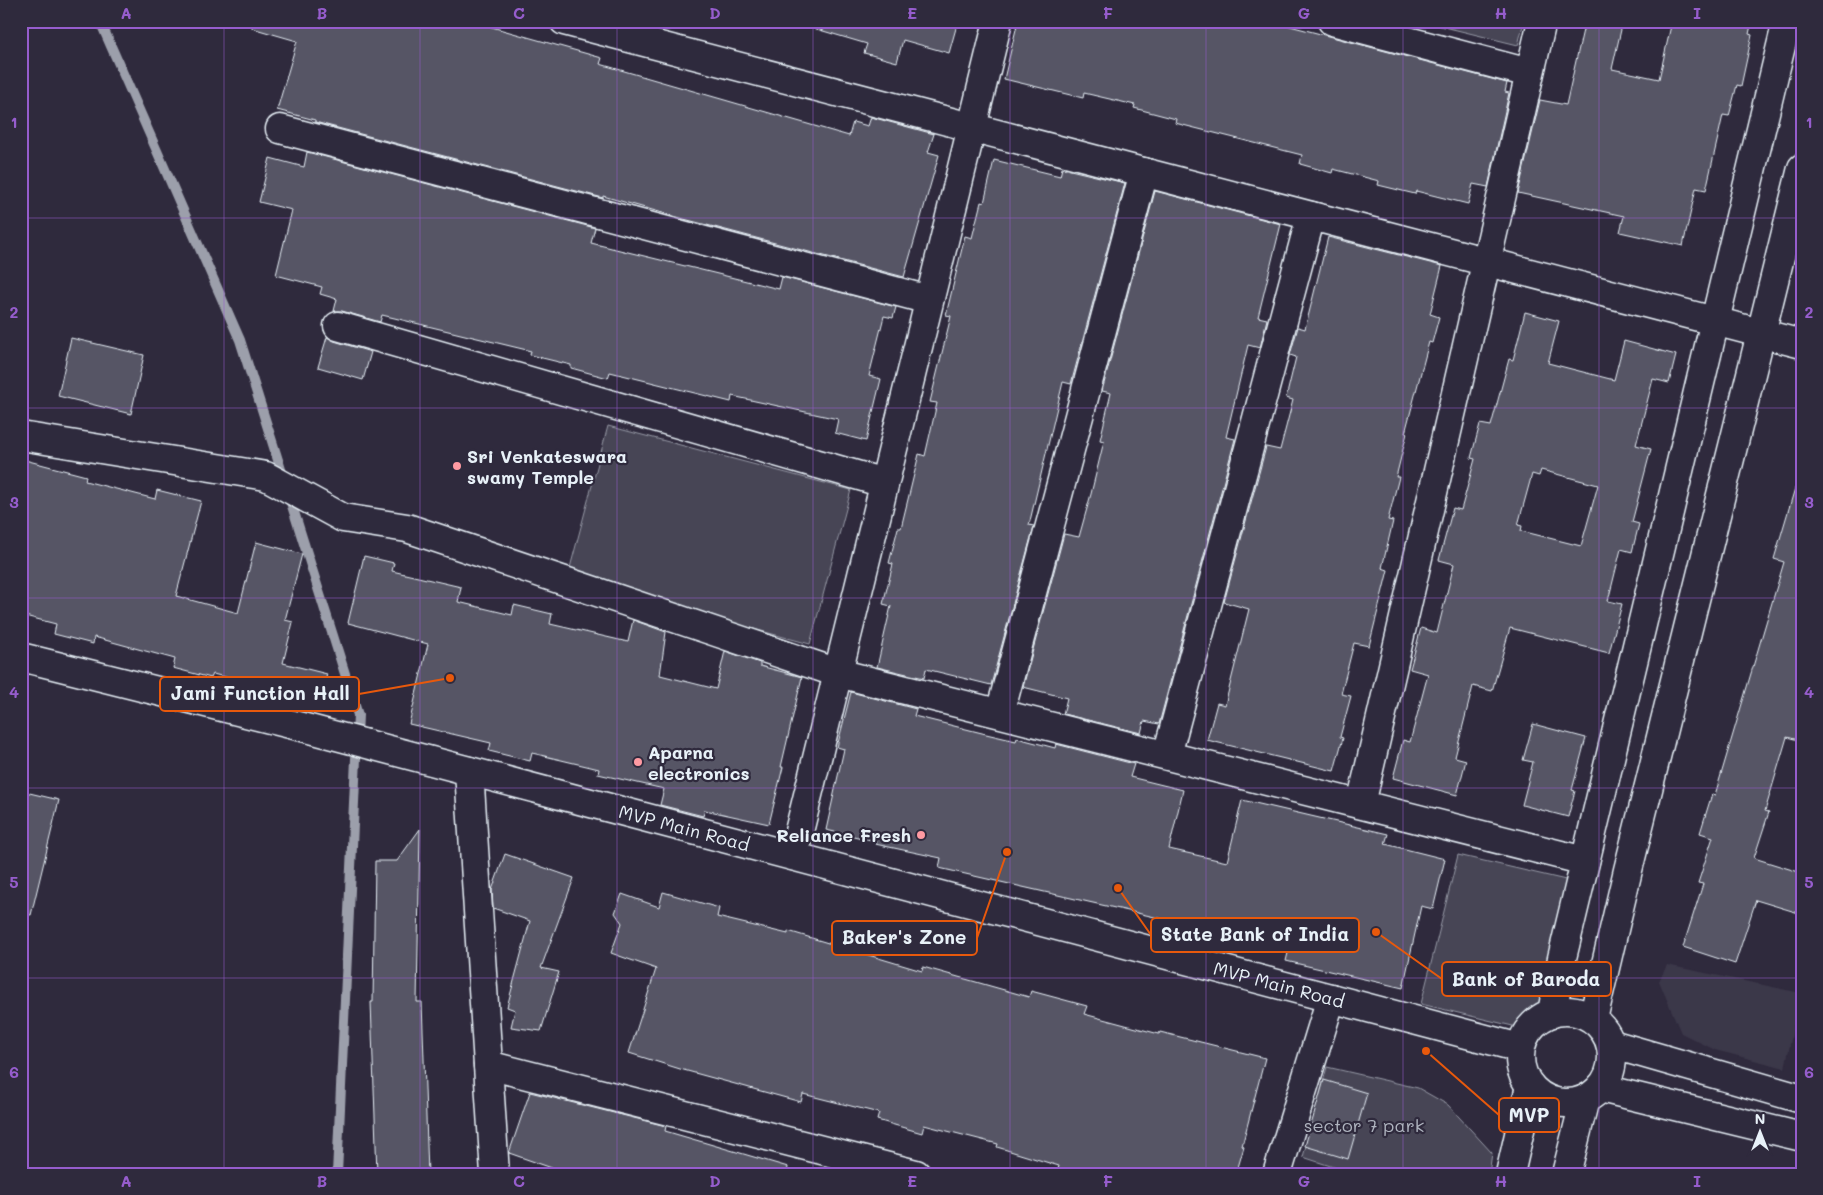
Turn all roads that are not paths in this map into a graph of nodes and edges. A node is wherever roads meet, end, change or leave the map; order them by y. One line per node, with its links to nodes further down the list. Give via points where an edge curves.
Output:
1 (564, 21): 7 (street)
2 (998, 21): 7 (street)
3 (1332, 21): 6 (street)
4 (1542, 21): 6 (street)
5 (1787, 21): 14 (street)
6 (1529, 73): 12 (street)
7 (972, 127): 10 (street); 13 (street)
8 (280, 129): 13 (street)
9 (1802, 168): 16 (street)
10 (1144, 172): 11 (street); 22 (street)
11 (1312, 216): 12 (street); 23 (street)
12 (1487, 262): 14 (street); 25 (street)
13 (929, 300): 19 (street)
14 (1716, 320): 16 (street); 27 (street)
15 (338, 326): 19 (street)
16 (1760, 333): 17 (street); 30 (street)
17 (1802, 344)
18 (21, 436): 21 (street, via 266,476 343,518 407,528)
19 (884, 483): 21 (street)
20 (21, 657): 24 (street, MVP Main Road)
21 (838, 673): 22 (street); 26 (street)
22 (1000, 713): 23 (street)
23 (1167, 755): 25 (street)
24 (469, 771): 26 (street, MVP Main Road); 33 (street)
25 (1361, 804): 27 (street)
26 (793, 856): 28 (street, MVP Main Road)
27 (1585, 862): 29 (street)
28 (1331, 998): 32 (street, MVP Main Road); 40 (street)
29 (1552, 1013): 30 (street, via 1564,1010 1579,1012); 32 (street, via 1532,1025)
30 (1593, 1019): 31 (street)
31 (1611, 1044): 35 (street, via 1612,1060 1608,1075); 36 (street)
32 (1520, 1048): 34 (street, via 1523,1075)
33 (488, 1065): 38 (street); 39 (street)
34 (1530, 1086): 35 (street, via 1550,1100 1561,1102 1574,1102); 41 (street)
35 (1593, 1093): 37 (street); 42 (street)
36 (1802, 1100)
37 (1802, 1137)
38 (495, 1174)
39 (916, 1174)
40 (1277, 1174)
41 (1510, 1174)
42 (1566, 1174)

